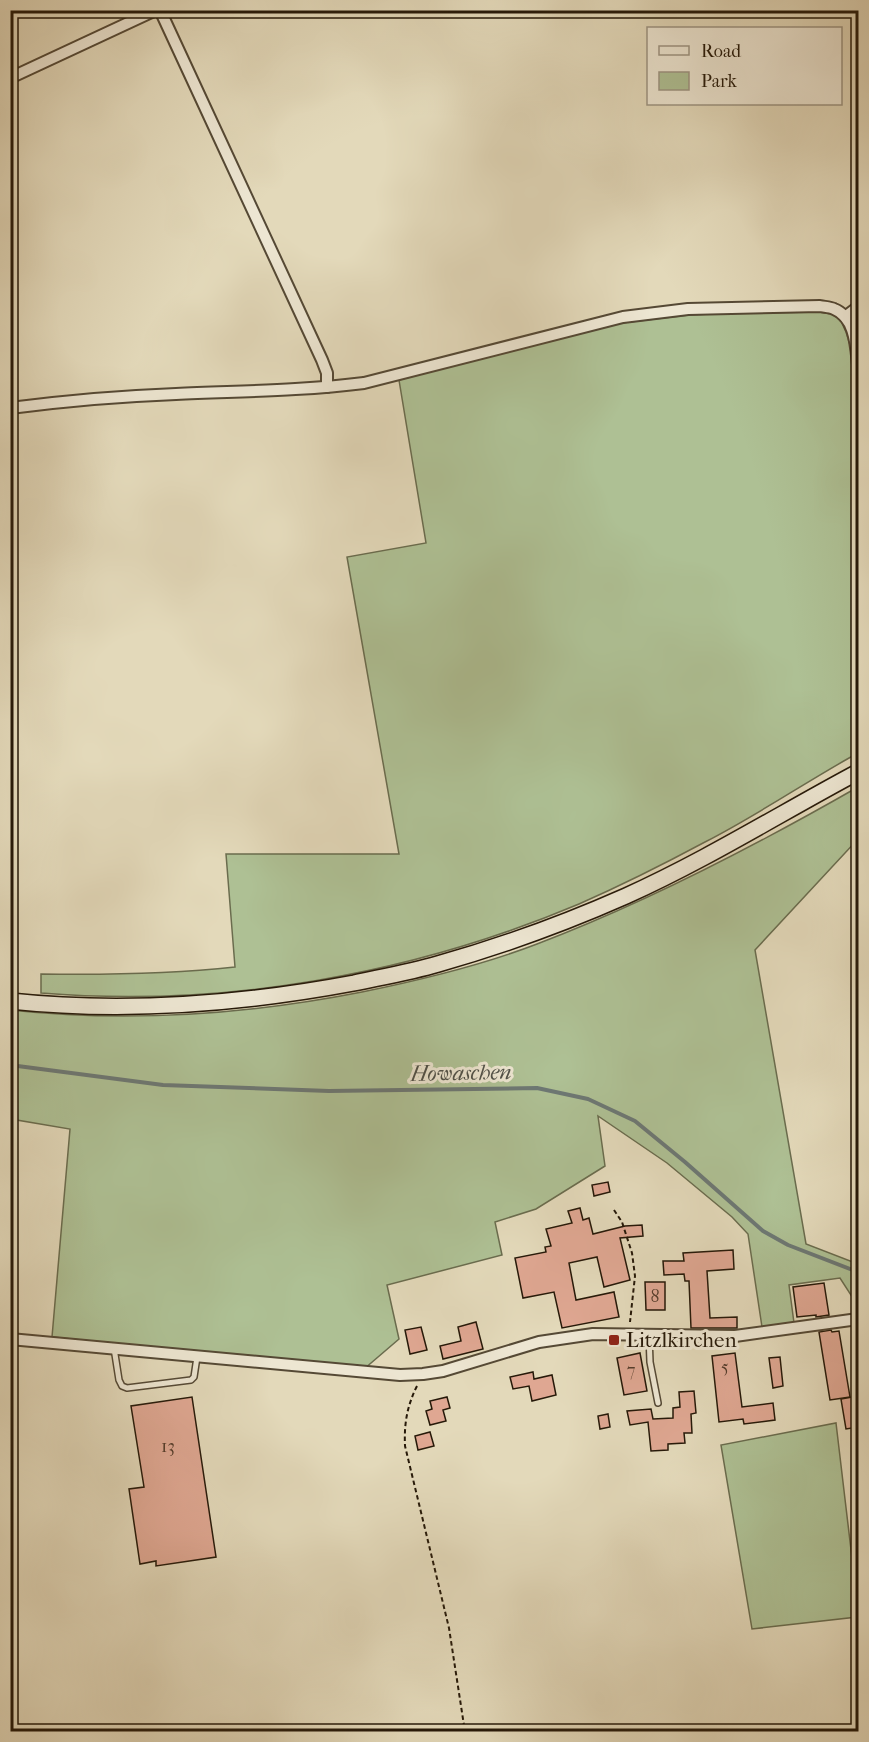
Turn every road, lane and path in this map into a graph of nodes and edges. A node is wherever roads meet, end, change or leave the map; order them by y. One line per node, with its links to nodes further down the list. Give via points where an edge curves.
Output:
1 (158, 10): 2 (street); 6 (street, via 322,360)
2 (10, 78)
3 (858, 307): 4 (street)
4 (845, 317): 5 (street, via 853,335); 6 (street, via 836,309 820,306 688,309 623,317 364,383)
5 (858, 365)
6 (327, 387): 7 (street, via 112,397)
7 (10, 408)
8 (858, 772): 9 (street, via 627,895 532,934 436,965 315,990 252,998 126,1006)
9 (10, 1001)
10 (614, 1210): 12 (path, via 632,1253 635,1276)
11 (858, 1318): 13 (street, via 735,1336)
12 (629, 1334): 13 (street); 17 (street, via 549,1340)
13 (649, 1335): 18 (lane)
14 (10, 1340): 15 (street)
15 (114, 1348): 16 (street); 16 (lane, via 119,1380 128,1388 191,1380)
16 (197, 1356): 17 (street)
17 (423, 1374): 19 (path, via 406,1413 405,1446 449,1628)
18 (658, 1403)
19 (465, 1731)

